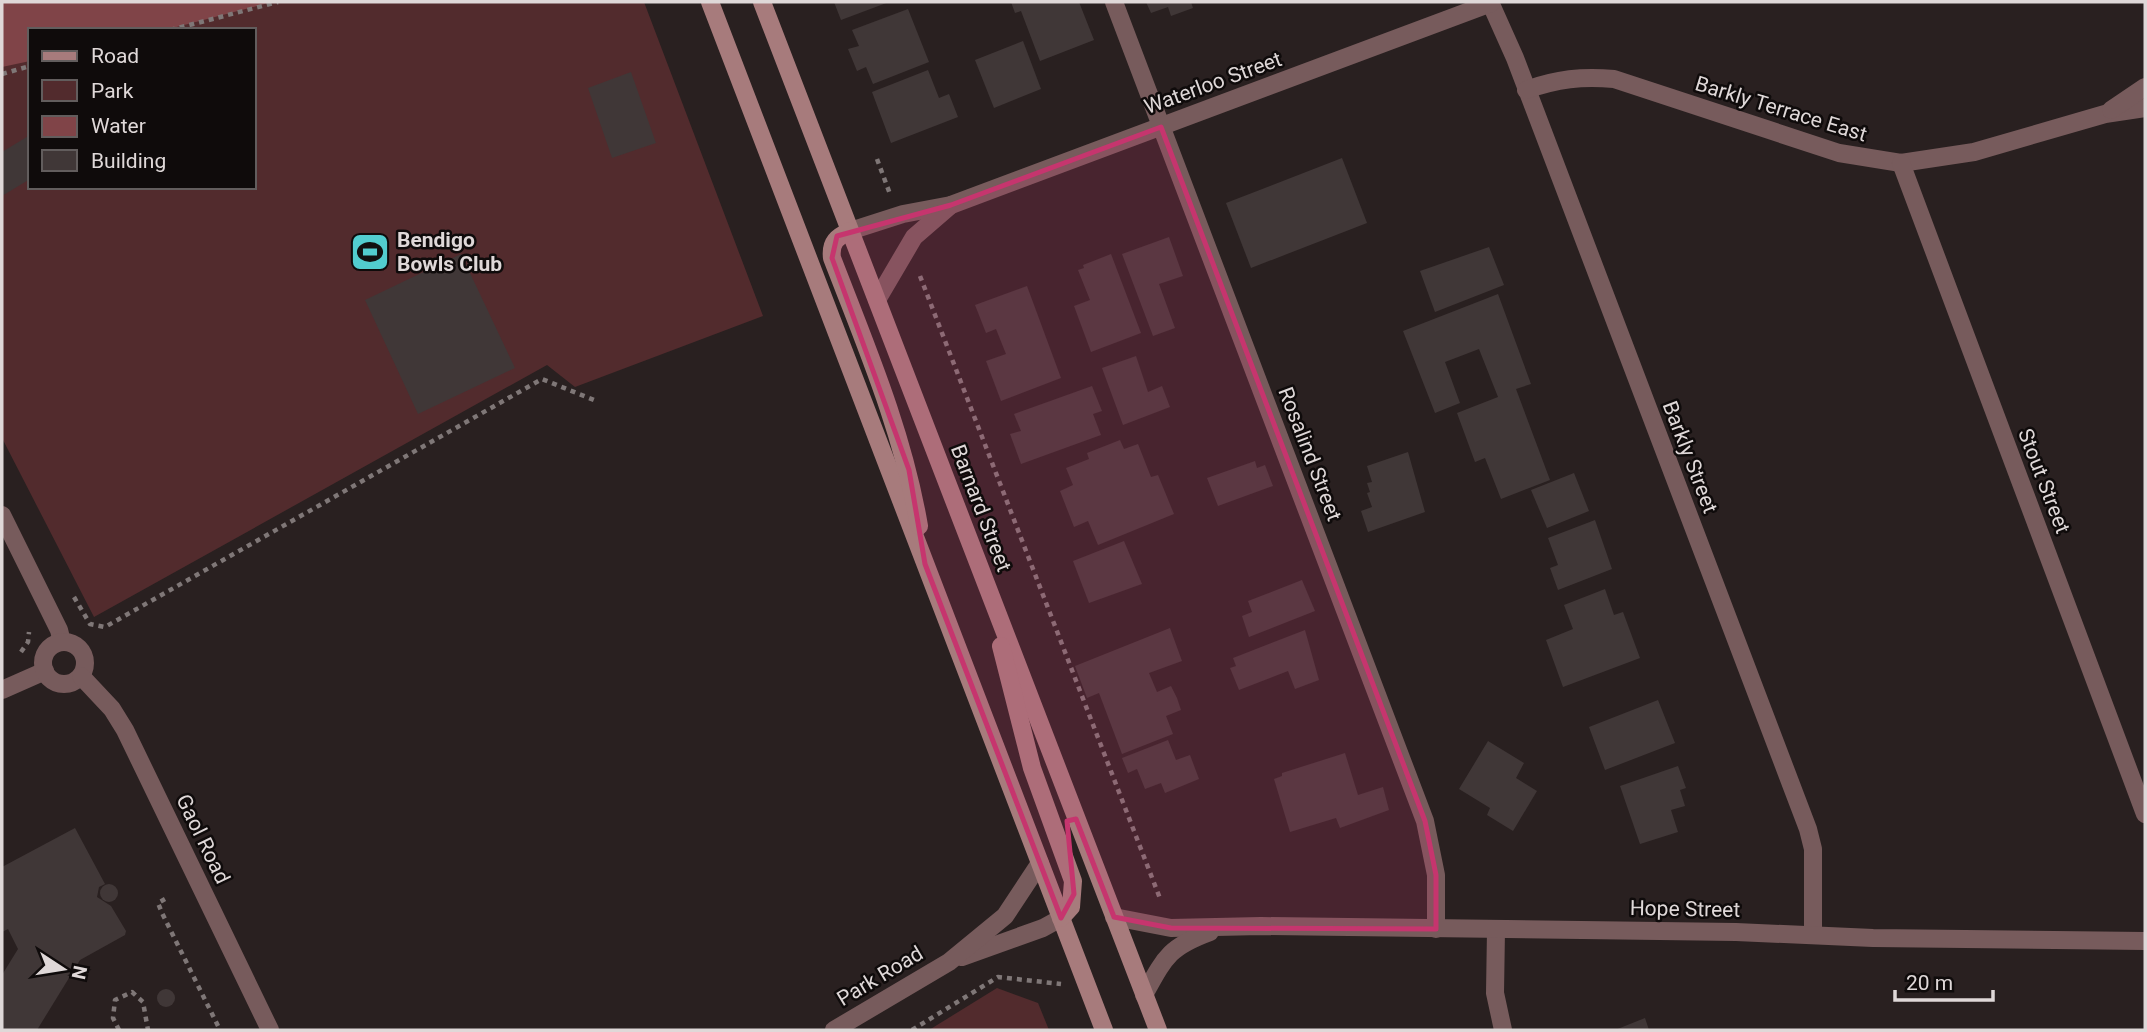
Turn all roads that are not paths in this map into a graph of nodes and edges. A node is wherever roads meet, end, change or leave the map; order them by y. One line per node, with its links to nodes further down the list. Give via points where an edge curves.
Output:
1 (709, 2): 15 (main road)
2 (762, 2): 12 (main road, Barnard Street)
3 (1114, 2): 9 (street, Rosalind Street)
4 (1490, 3): 6 (street, Barkly Street); 9 (street, Waterloo Street)
5 (2145, 87): 8 (street, Barkly Terrace East)
6 (1526, 90): 10 (street, Barkly Terrace East, via 1583,76 1614,79 1839,153); 28 (street, Barkly Street, via 1808,829)
7 (2145, 108): 8 (street, Barkly Terrace East)
8 (2105, 114): 10 (street, Barkly Terrace East, via 1974,152)
9 (1161, 127): 11 (street, Waterloo Street); 26 (street, Rosalind Street, via 1424,821 1436,875)
10 (1901, 163): 21 (street, Stout Street)
11 (951, 205): 12 (street, Waterloo Street); 13 (street, Waterloo Street, via 914,237)
12 (850, 231): 13 (main road, Barnard Street); 15 (main road, via 837,236 832,258 909,470)
13 (877, 300): 16 (main road, Barnard Street)
14 (2, 515): 17 (street)
15 (925, 564): 22 (main road)
16 (987, 584): 23 (main road, Barnard Street); 24 (main road, via 1032,768 1073,881 1071,907)
17 (62, 642): 18 (street, via 46,652); 19 (street, via 74,644 83,653)
18 (45, 671): 19 (street, via 61,684); 20 (street)
19 (81, 676): 32 (street, Gaol Road, via 125,730)
20 (2, 691)
21 (2145, 814)
22 (1040, 863): 24 (main road); 30 (street, Park Road, via 1005,916)
23 (1114, 917): 25 (street, Hope Street, via 1154,926); 31 (main road, Barnard Street)
24 (1061, 918): 30 (street, Park Road); 34 (main road)
25 (1224, 927): 26 (street, Hope Street); 31 (street, Hope Street, via 1178,946 1164,959)
26 (1436, 929): 27 (street, Hope Street)
27 (1496, 930): 28 (street, Hope Street); 36 (street, via 1495,993)
28 (1813, 935): 29 (street, Hope Street)
29 (2145, 941)
30 (949, 962): 33 (street, Park Road)
31 (1144, 995): 35 (main road, Barnard Street)
32 (270, 1030)
33 (834, 1030)
34 (1104, 1030)
35 (1158, 1030)
36 (1503, 1030)

